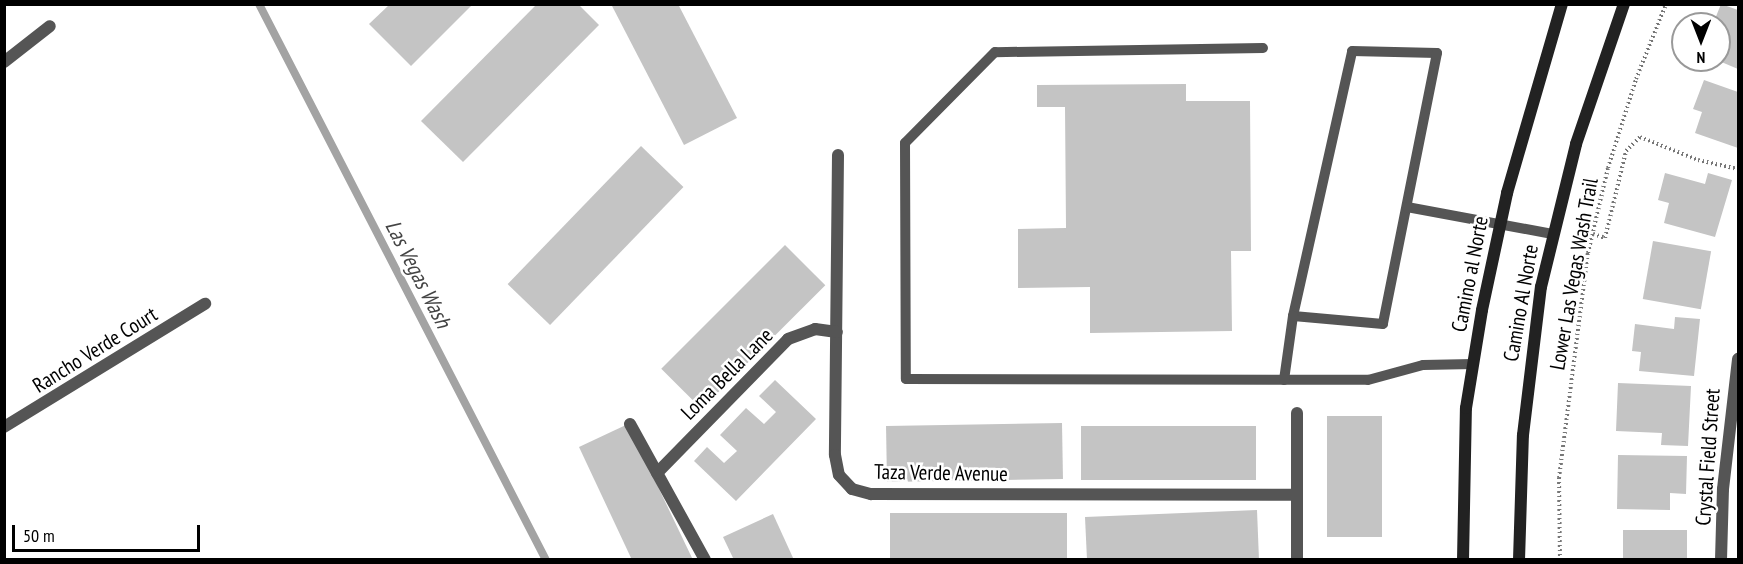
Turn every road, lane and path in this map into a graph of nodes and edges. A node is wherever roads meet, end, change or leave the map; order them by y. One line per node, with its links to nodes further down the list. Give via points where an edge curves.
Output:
1 (1562, 4): 12 (main road, Camino al Norte, via 1530,106)
2 (1618, 4): 6 (main road)
3 (1624, 4): 6 (main road, Camino al Norte)
4 (1666, 4): 14 (path, Lower Las Vegas Wash Trail, via 1633,90)
5 (50, 26): 8 (street)
6 (1613, 31): 13 (main road, Camino al Norte, via 1576,144)
7 (1263, 48): 21 (lane, via 995,52 905,143 906,379)
8 (4, 62)
9 (838, 155): 17 (street, Taza Verde Avenue)
10 (1738, 169): 14 (path, via 1698,160 1640,136 1626,152 1605,238)
11 (1407, 207): 12 (lane); 16 (lane, via 1383,324); 16 (lane, via 1437,53 1352,51)
12 (1501, 222): 13 (lane); 19 (main road, Camino al Norte)
13 (1553, 234): 20 (main road, Camino Al Norte)
14 (1593, 234): 32 (path, Lower Las Vegas Wash Trail, via 1567,396 1559,478)
15 (205, 304): 25 (street, Rancho Verde Court)
16 (1293, 316): 21 (lane)
17 (837, 332): 26 (street, Loma Bella Lane, via 815,329 788,339); 27 (street, Taza Verde Avenue, via 835,455 839,476 852,489 871,494)
18 (1738, 359): 23 (street, Crystal Field Street)
19 (1473, 364): 21 (lane, via 1423,365 1368,380); 30 (main road, Camino al Norte, via 1466,408)
20 (1528, 378): 31 (main road, Camino al Norte)
21 (1284, 380)
22 (1297, 413): 27 (street)
23 (1735, 418): 33 (street, Crystal Field Street, via 1722,489)
24 (630, 424): 26 (street)
25 (4, 427)
26 (657, 472): 28 (street)
27 (1296, 495): 29 (street)
28 (705, 560)
29 (1297, 560)
30 (1463, 560)
31 (1519, 560)
32 (1560, 560)
33 (1721, 560)

